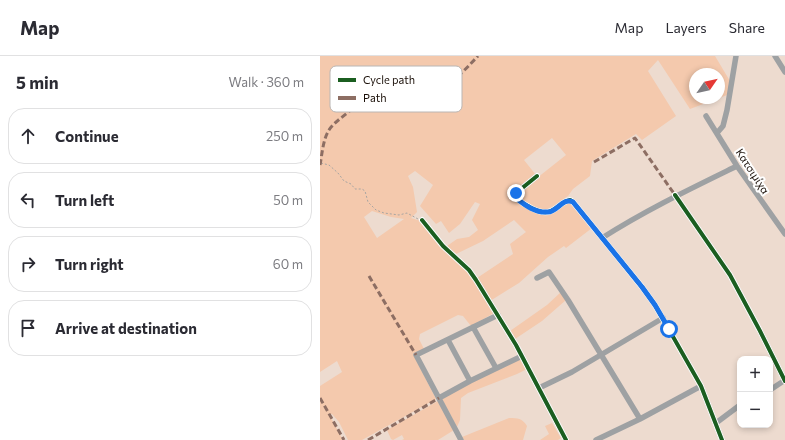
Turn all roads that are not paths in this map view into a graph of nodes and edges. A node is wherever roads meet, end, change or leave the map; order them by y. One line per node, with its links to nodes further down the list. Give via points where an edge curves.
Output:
1 (736, 56): 5 (street, via 727,110 723,126)
2 (775, 56): 3 (street)
3 (785, 72)
4 (706, 116): 5 (street, Κατσιμίχα)
5 (717, 133): 6 (street, Κατσιμίχα)
6 (737, 166): 8 (street); 10 (street, Κατσιμίχα)
7 (537, 176): 11 (street, via 516,193 516,198 531,209 546,212 570,200)
8 (675, 195): 11 (street); 20 (street, via 730,275)
9 (422, 220): 13 (street, via 443,246 469,270)
10 (785, 234)
11 (602, 238): 14 (street, via 642,287)
12 (537, 278): 17 (street, via 549,272)
13 (498, 315): 15 (street); 18 (street)
14 (663, 318): 17 (street); 22 (street)
15 (473, 327): 16 (street); 19 (street)
16 (448, 340): 21 (street); 25 (street, via 416,355)
17 (601, 354): 23 (street); 27 (street)
18 (522, 356): 19 (street); 23 (street)
19 (496, 368): 21 (street)
20 (785, 380): 24 (street)
21 (470, 381): 25 (street)
22 (701, 386): 27 (street); 28 (street)
23 (539, 388): 30 (street)
24 (773, 388)
25 (439, 398): 29 (street)
26 (737, 407): 28 (street)
27 (640, 419): 31 (street)
28 (716, 423): 32 (street)
29 (461, 440)
30 (566, 440)
31 (596, 440)
32 (722, 440)

